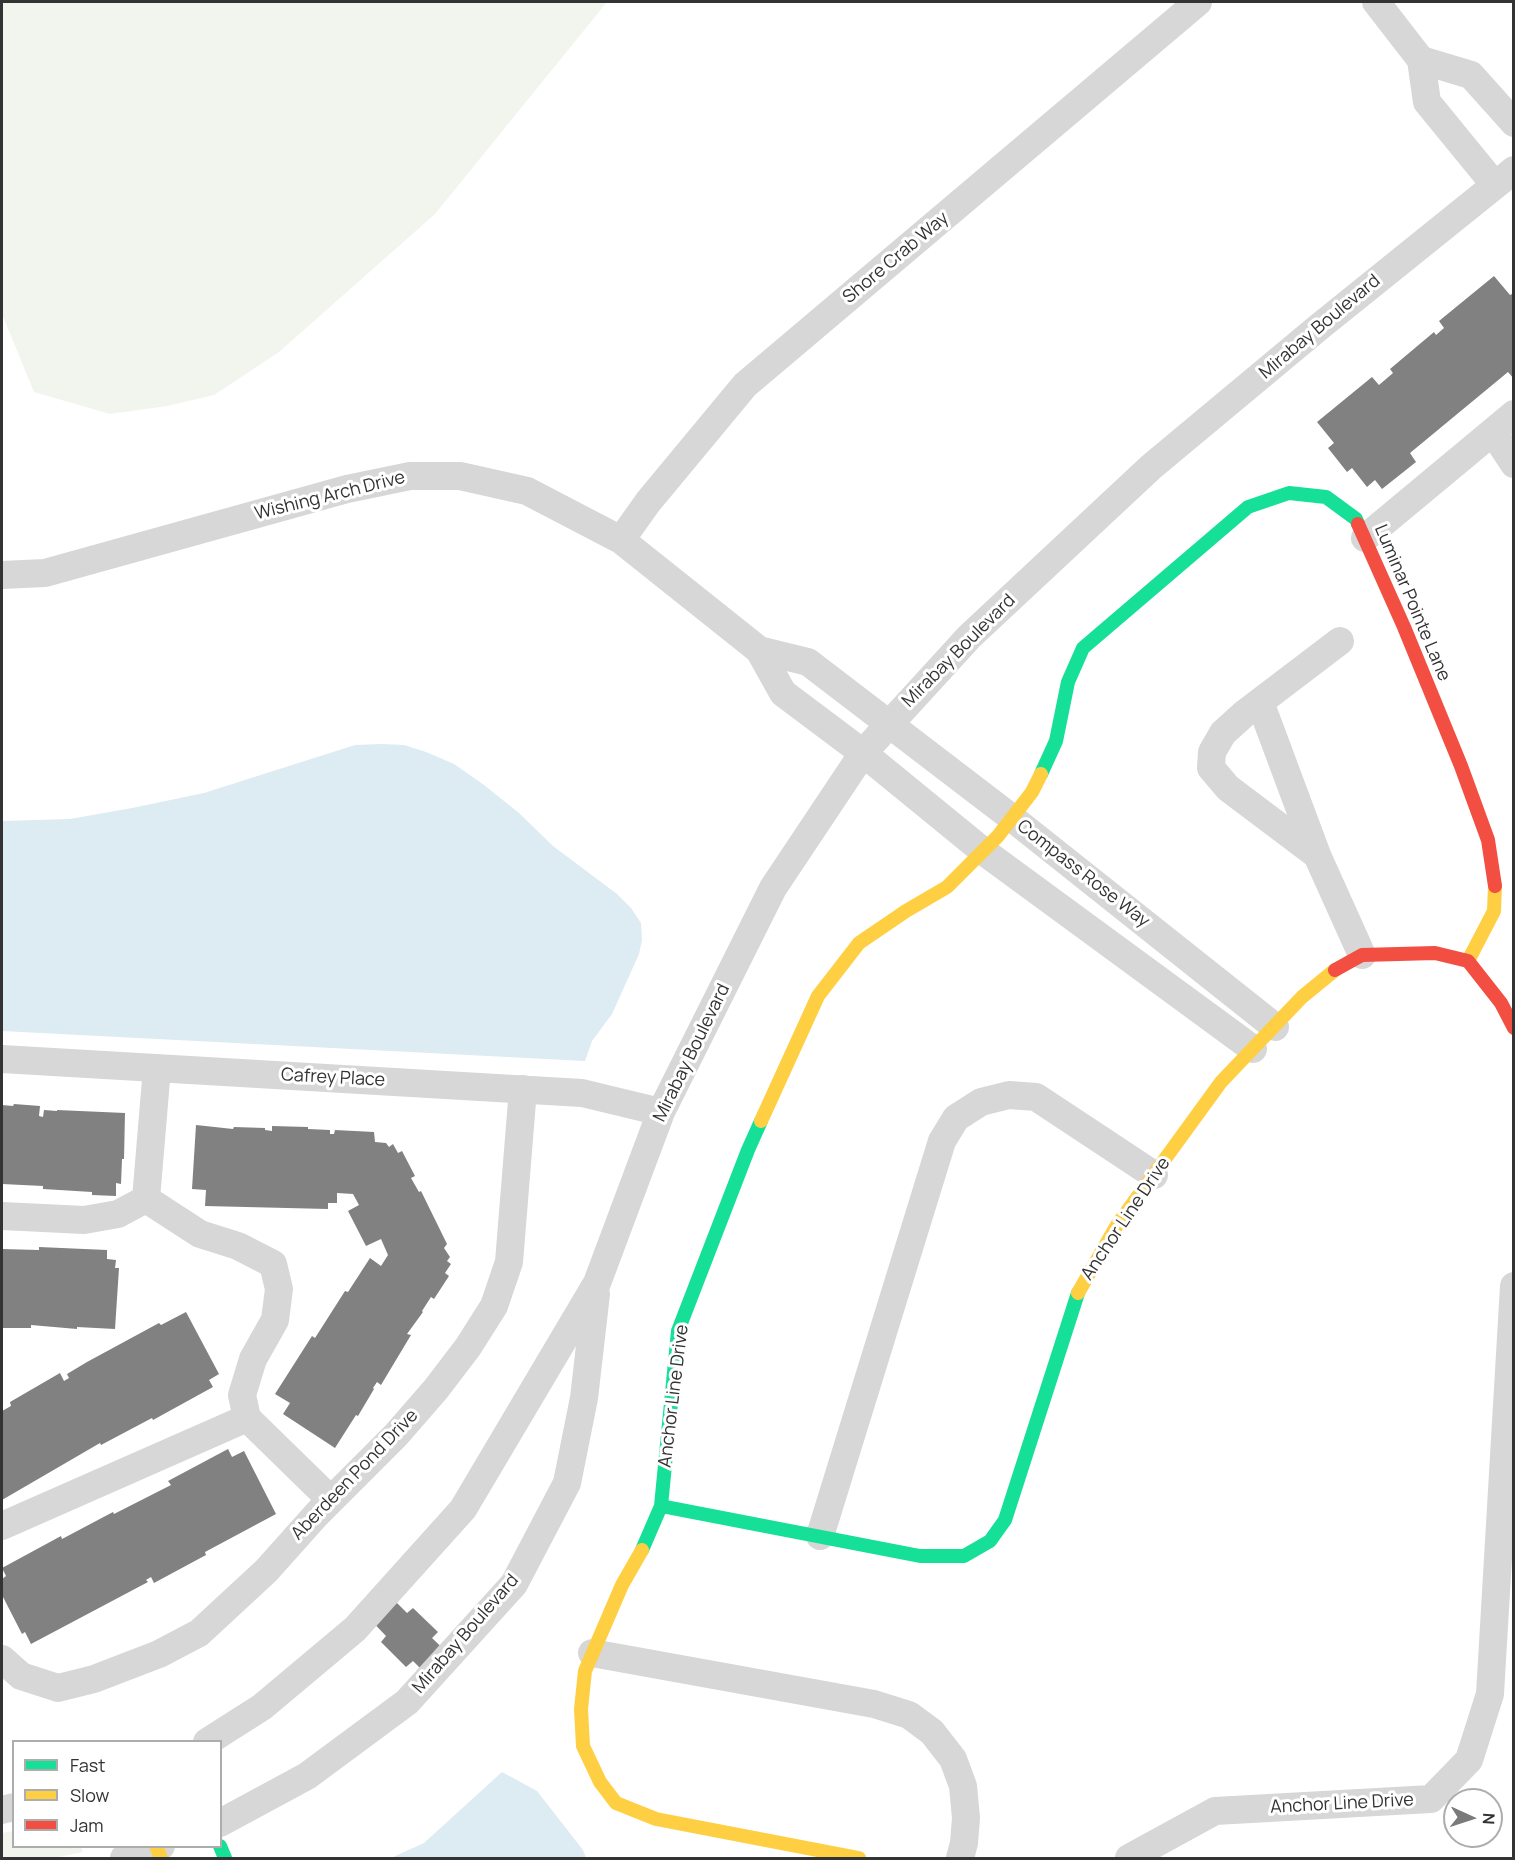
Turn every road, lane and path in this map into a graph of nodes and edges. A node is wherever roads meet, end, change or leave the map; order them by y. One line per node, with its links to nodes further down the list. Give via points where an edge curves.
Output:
1 (1198, 2): 9 (street, Shore Crab Way, via 745,385)
2 (1376, 2): 3 (street)
3 (1421, 60): 4 (street, via 1471,75); 5 (street, via 1427,102)
4 (1514, 123)
5 (1508, 174): 14 (street, Mirabay Boulevard, via 1151,467 969,637)
6 (1503, 423): 7 (street); 8 (street)
7 (1514, 464)
8 (1365, 538): 16 (street, Luminar Pointe Lane, via 1356,519 1326,497 1289,493 1248,507 1083,648 1068,682 1056,741 1032,792); 19 (street, Luminar Pointe Lane, via 1488,840)
9 (621, 540): 10 (street, Wishing Arch Drive, via 527,491 460,476 410,476 347,489 45,573); 12 (street, Wishing Arch Drive)
10 (2, 575)
11 (1340, 641): 13 (street)
12 (759, 650): 14 (street, Wishing Arch Drive, via 808,662); 15 (street, Wishing Arch Drive, via 783,693)
13 (1260, 702): 18 (street); 18 (street, via 1222,733 1212,752 1211,768 1228,788)
14 (889, 723): 15 (street, Mirabay Boulevard); 16 (street, Compass Rose Way)
15 (863, 753): 17 (street); 28 (street, Mirabay Boulevard, via 772,888)
16 (1012, 818): 17 (street, Luminar Pointe Lane); 22 (street, Compass Rose Way)
17 (983, 851): 24 (street); 36 (street, Anchor Line Drive, via 947,887 859,943 818,996 748,1150 678,1331)
18 (1317, 855): 20 (street)
19 (1504, 915): 21 (street, Luminar Pointe Lane)
20 (1362, 956): 21 (street, Anchor Line Drive, via 1435,952); 22 (street, Anchor Line Drive, via 1336,969 1302,997)
21 (1468, 961): 23 (street, via 1502,1003)
22 (1275, 1027): 24 (street, Anchor Line Drive)
23 (1514, 1028)
24 (1253, 1049): 29 (street, Anchor Line Drive, via 1221,1082)
25 (2, 1059): 26 (street, Cafrey Place)
26 (157, 1068): 27 (street, Cafrey Place); 30 (street)
27 (523, 1089): 28 (street, Cafrey Place, via 582,1093); 35 (street, Aberdeen Pond Drive, via 509,1262 494,1306 436,1389)
28 (662, 1112): 32 (street, Mirabay Boulevard)
29 (1154, 1175): 38 (street, Anchor Line Drive, via 1117,1225 1081,1285 1005,1520 990,1540 964,1556 920,1556); 38 (street, via 1036,1097 1009,1095 981,1102 956,1119 942,1141)
30 (146, 1199): 31 (street, via 118,1214 84,1220); 34 (street, via 200,1234 238,1246 273,1264 279,1289 275,1320 253,1359 242,1395)
31 (2, 1216)
32 (597, 1283): 41 (street, Mirabay Boulevard, via 463,1509 356,1629 262,1707); 42 (street, Mirabay Boulevard, via 584,1398 567,1483 514,1584 407,1702 307,1776)
33 (1514, 1286): 47 (street, Anchor Line Drive, via 1491,1694 1469,1760 1431,1799 1215,1811)
34 (247, 1418): 35 (street); 37 (street)
35 (331, 1500): 40 (street, Aberdeen Pond Drive, via 266,1571 199,1633 159,1654 58,1688 21,1676)
36 (661, 1506): 38 (street, Anchor Line Drive); 39 (street, Anchor Line Drive)
37 (2, 1526)
38 (820, 1536)
39 (592, 1653): 45 (street, Anchor Line Drive, via 585,1671 581,1709 583,1746 600,1782 616,1803 656,1819); 46 (street, via 874,1704 909,1715 932,1732 946,1750 963,1786 966,1818)
40 (2, 1659)
41 (210, 1740)
42 (222, 1822)
43 (159, 1850): 44 (street)
44 (124, 1858)
45 (859, 1858)
46 (960, 1858)
47 (1129, 1858)

